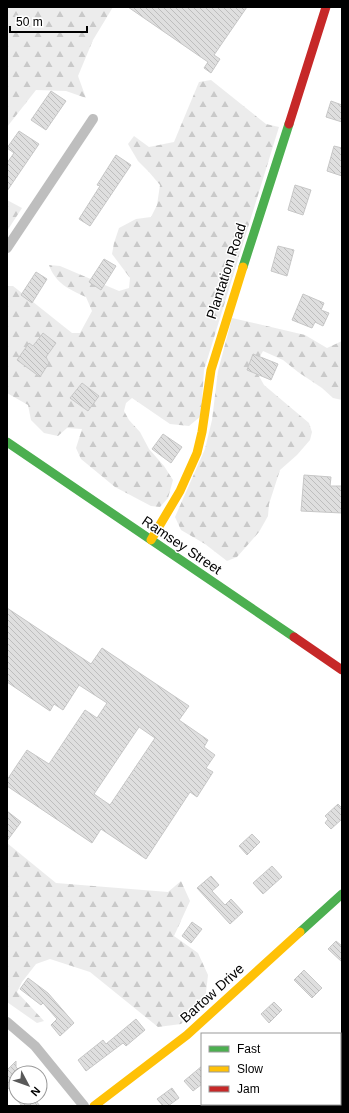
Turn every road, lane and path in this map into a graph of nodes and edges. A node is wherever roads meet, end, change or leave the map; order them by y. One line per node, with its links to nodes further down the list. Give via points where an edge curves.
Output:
1 (326, 7): 5 (street, Plantation Road, via 214,357 201,440 173,504)
2 (93, 120): 3 (street)
3 (7, 248)
4 (7, 442): 5 (street, Ramsey Street)
5 (151, 540): 6 (street, Ramsey Street)
6 (342, 670)
7 (342, 894): 10 (street, Bartow Drive, via 187,1035)
8 (7, 1022): 9 (street, via 36,1046)
9 (84, 1106)
10 (94, 1106)

